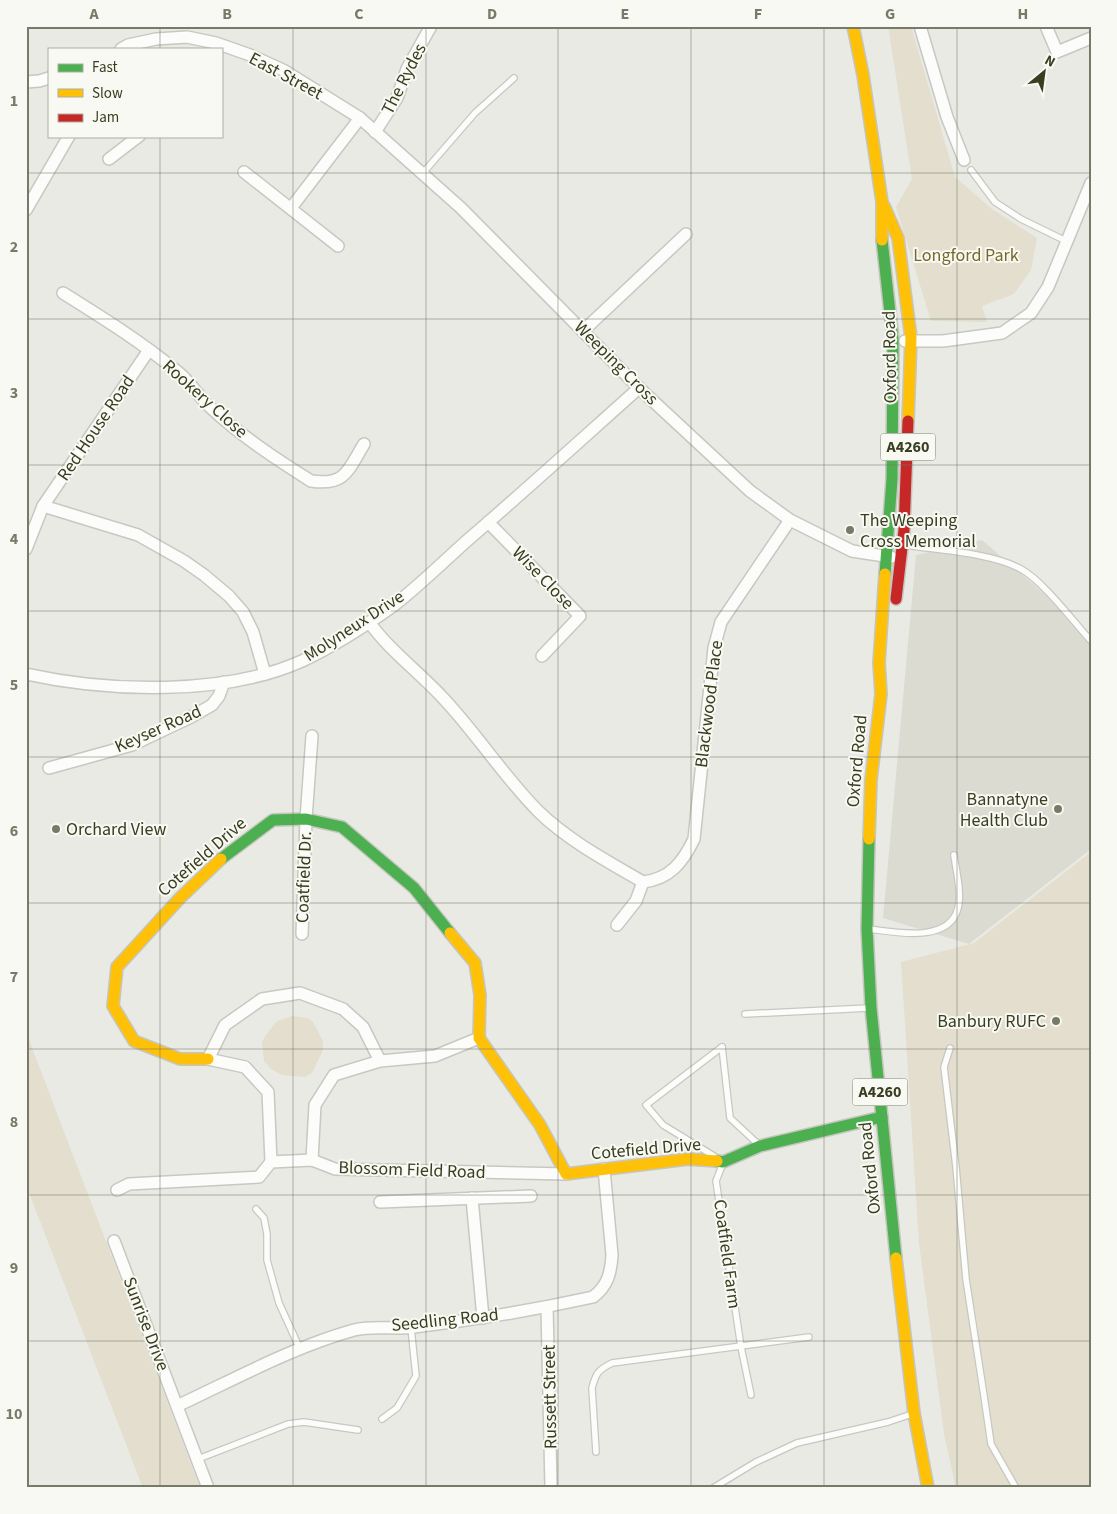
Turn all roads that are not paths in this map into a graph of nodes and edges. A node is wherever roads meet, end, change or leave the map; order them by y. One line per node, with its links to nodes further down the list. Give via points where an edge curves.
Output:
1 (431, 26): 13 (street, The Rydes, via 407,69 397,98)
2 (853, 26): 22 (main road, Oxford Road / A4260)
3 (920, 26): 17 (street, via 947,117)
4 (1046, 26): 5 (street, via 1057,52)
5 (1091, 38)
6 (213, 46): 7 (street, East Street, via 187,37 156,39)
7 (123, 48)
8 (222, 48): 12 (street, East Street, via 250,55 283,70)
9 (48, 78): 11 (street)
10 (514, 78): 20 (lane, via 475,112)
11 (26, 82)
12 (360, 118): 13 (street, Weeping Cross); 23 (street)
13 (376, 132): 20 (street, Weeping Cross)
14 (68, 138): 24 (street)
15 (136, 138): 16 (street)
16 (109, 159)
17 (964, 160)
18 (971, 170): 26 (lane, via 995,202)
19 (244, 172): 23 (street)
20 (424, 173): 29 (street, Weeping Cross)
21 (1091, 184): 26 (street)
22 (882, 202): 30 (main road, Oxford Road / A4260, via 881,232); 31 (main road, Oxford Road / A4260, via 898,238)
23 (291, 208): 27 (street)
24 (26, 210)
25 (686, 234): 29 (street)
26 (1066, 241): 31 (street, via 1048,287 1031,313 1002,333 943,341)
27 (338, 246)
28 (63, 293): 32 (street, Rookery Close)
29 (583, 331): 33 (street, Weeping Cross)
30 (893, 340): 31 (street); 38 (main road, Oxford Road / A4260, via 892,479)
31 (911, 341): 39 (main road, Oxford Road / A4260)
32 (150, 350): 34 (street, Rookery Close, via 181,374 208,406 236,431 311,481 324,483 345,475); 35 (street, Red House Road)
33 (639, 388): 36 (street, Weeping Cross, via 750,491); 37 (street, Molyneux Drive)
34 (364, 444)
35 (43, 506): 40 (street, Red House Road); 49 (street, via 138,535 204,575 243,612 253,632)
36 (790, 520): 41 (street, Weeping Cross, via 852,551); 56 (street, Blackwood Place, via 721,622 714,648 694,839 687,854 673,870 655,880)
37 (488, 522): 44 (street, Molyneux Drive, via 394,605); 46 (street, Wise Close, via 580,616)
38 (887, 542): 39 (lane); 41 (main road, Oxford Road / A4260)
39 (903, 545): 42 (main road, Oxford Road / A4260); 45 (lane, via 993,558 1022,569)
40 (26, 549)
41 (886, 556): 42 (street, Weeping Cross); 51 (main road, Oxford Road / A4260, via 879,663)
42 (902, 557): 43 (main road, Oxford Road / A4260)
43 (895, 611)
44 (369, 622): 49 (street, Molyneux Drive, via 301,661); 56 (street, via 392,650 442,697 540,813 573,840)
45 (1091, 641)
46 (542, 656)
47 (891, 665): 51 (main road, Oxford Road / A4260)
48 (26, 674): 50 (street, Molyneux Drive, via 116,687 171,687)
49 (265, 674): 50 (street, Molyneux Drive)
50 (224, 682): 53 (street, Keyser Road, via 212,704 192,717 132,745)
51 (881, 694): 58 (main road, Oxford Road / A4260, via 871,780)
52 (312, 736): 54 (street, Coatfield Dr.)
53 (50, 768)
54 (306, 819): 59 (street, Coatfield Dr.); 62 (main road, Cotefield Drive, via 342,826 414,888 475,963 480,995); 64 (main road, Cotefield Drive, via 273,820 223,857 180,898 117,967 114,1006 134,1041 180,1059)
55 (954, 855): 58 (lane, via 958,909 942,928 912,934)
56 (643, 882): 57 (street, via 636,901)
57 (617, 925)
58 (867, 929): 60 (main road, Oxford Road / A4260)
59 (302, 934)
60 (871, 1008): 61 (lane); 66 (main road, Oxford Road / A4260)
61 (745, 1014)
62 (479, 1038): 65 (street, via 434,1056); 72 (main road, via 540,1125)
63 (950, 1048): 96 (lane, via 944,1067 966,1279 991,1444)
64 (208, 1059): 65 (street, via 225,1025 262,999 300,993 343,1009 363,1027); 69 (street, Cotefield Drive, via 245,1067 268,1092)
65 (380, 1062): 68 (street, via 334,1076 315,1105)
66 (882, 1117): 67 (main road, Cotefield Drive); 87 (main road, Oxford Road / A4260)
67 (760, 1146): 70 (main road, Cotefield Drive); 70 (lane, via 730,1118 722,1048 646,1105 663,1125)
68 (312, 1160): 69 (street, Blossom Field Road); 72 (street, Blossom Field Road, via 335,1169)
69 (271, 1162): 73 (street, via 259,1177 129,1184)
70 (723, 1162): 71 (main road, Cotefield Drive, via 688,1159); 83 (lane, Coatfield Farm, via 716,1180)
71 (604, 1169): 72 (main road, Cotefield Drive); 79 (street, Seedling Road, via 612,1255 608,1279 594,1297)
72 (566, 1174)
73 (117, 1190)
74 (531, 1196): 75 (street)
75 (472, 1198): 76 (street); 80 (street)
76 (380, 1202)
77 (256, 1209): 84 (lane, via 264,1218 267,1260 273,1284)
78 (114, 1241): 86 (street, Sunrise Drive)
79 (547, 1307): 80 (street, Seedling Road); 93 (street, Russett Street)
80 (483, 1318): 81 (street, Seedling Road)
81 (411, 1328): 84 (street, Seedling Road, via 370,1326); 88 (lane, via 416,1376 397,1408)
82 (809, 1337): 83 (lane)
83 (741, 1347): 85 (lane, Coatfield Farm); 90 (lane, via 612,1363 600,1369 592,1388)
84 (300, 1349): 86 (street, Seedling Road)
85 (751, 1395)
86 (177, 1406): 91 (street, Sunrise Drive)
87 (914, 1413): 94 (lane, via 797,1443 756,1462); 95 (main road, Oxford Road / A4260)
88 (382, 1419)
89 (358, 1430): 91 (lane, via 304,1422 288,1424)
90 (596, 1452)
91 (198, 1459): 92 (street, Sunrise Drive)
92 (208, 1488)
93 (551, 1488)
94 (713, 1488)
95 (928, 1488)
96 (1016, 1488)

